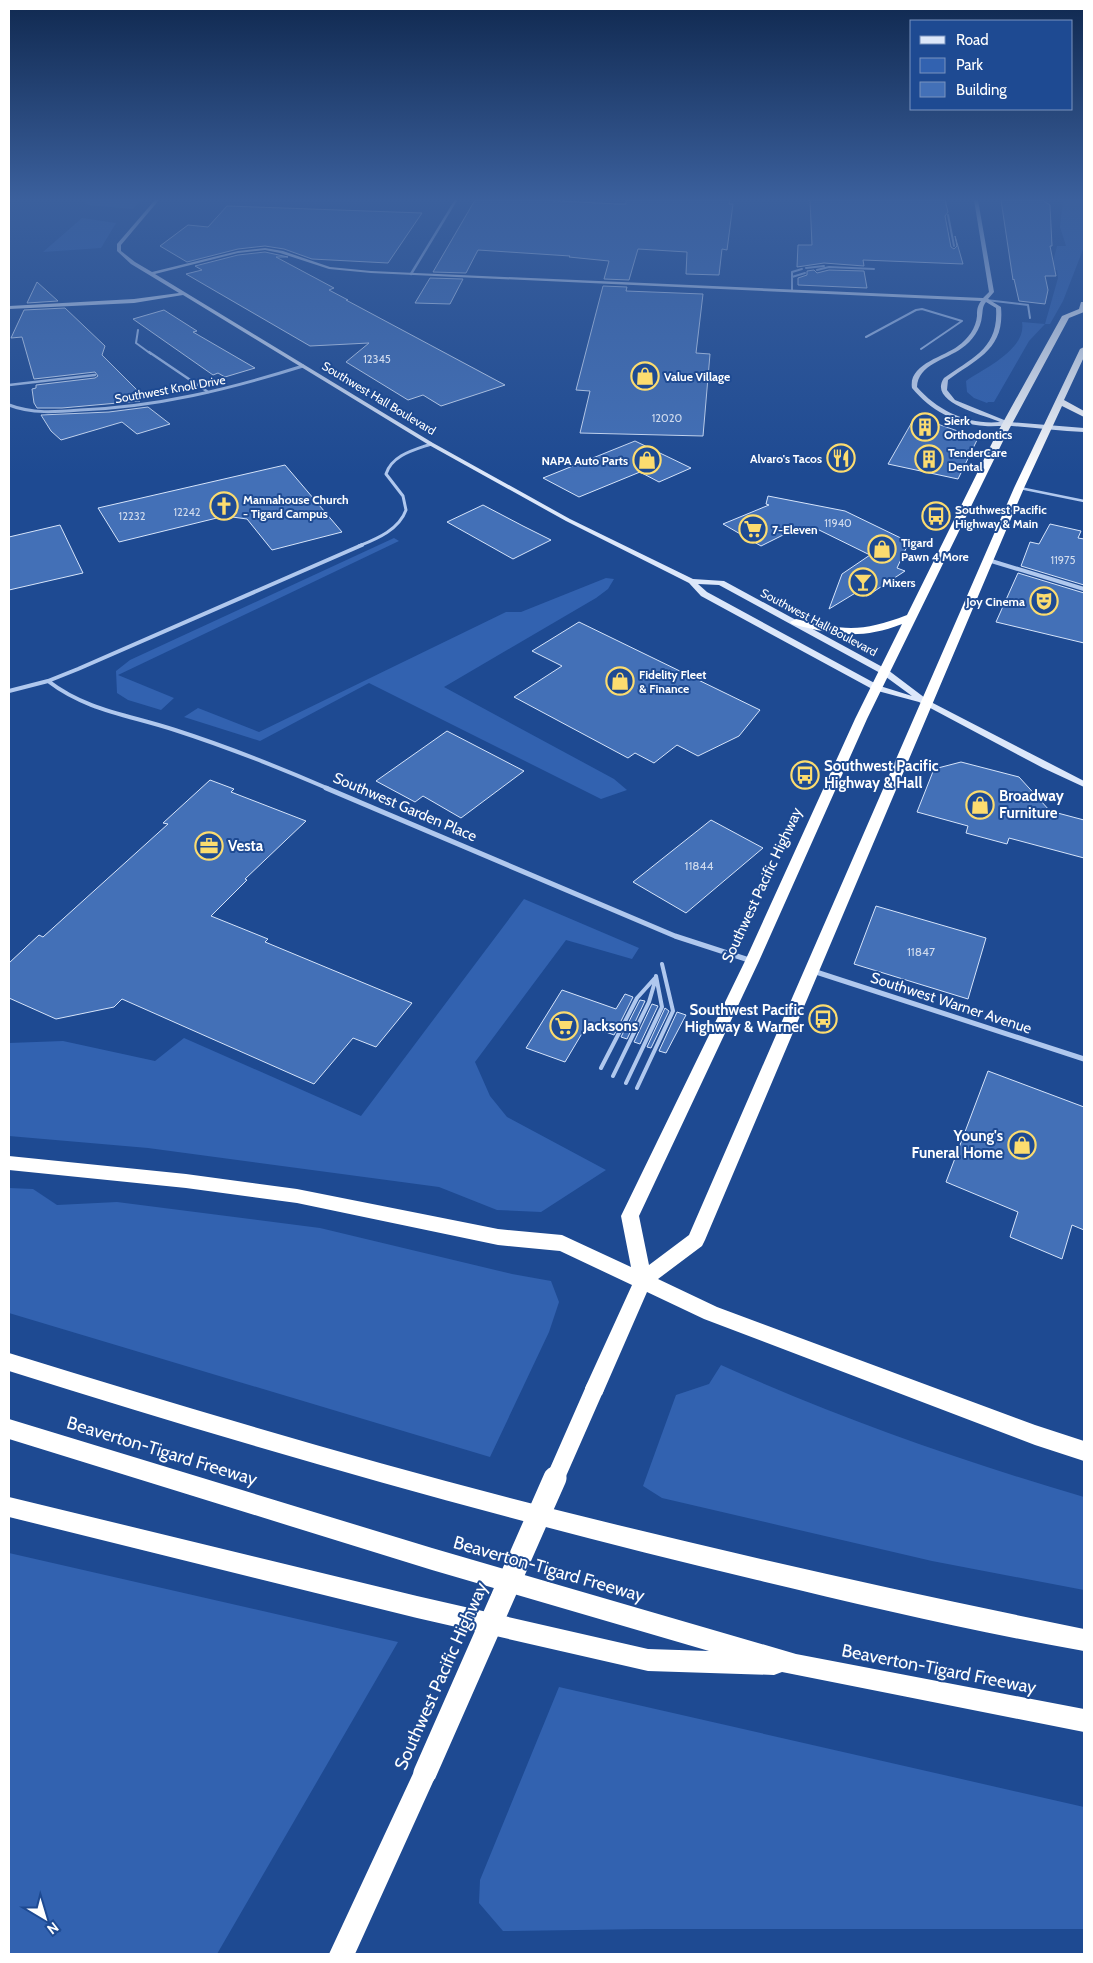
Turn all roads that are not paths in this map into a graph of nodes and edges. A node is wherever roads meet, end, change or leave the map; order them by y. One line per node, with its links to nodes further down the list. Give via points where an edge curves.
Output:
1 (178, 292): 4 (street, Southwest Hall Boulevard)
2 (805, 292): 5 (street)
3 (992, 292): 5 (street)
4 (182, 294): 6 (street, via 134,301); 13 (street, Southwest Hall Boulevard)
5 (986, 300): 8 (lane, via 1028,305); 20 (street, via 998,307 998,328 981,355 946,379 944,390 960,406); 20 (street, via 980,306 979,320 968,340 916,375 914,387 930,403 958,418 982,424)
6 (9, 308)
7 (1084, 309): 20 (highway, Southwest Pacific Highway, via 1066,316)
8 (1030, 318)
9 (138, 330): 16 (lane, via 136,343)
10 (866, 337): 11 (lane, via 922,309 962,321)
11 (921, 349)
12 (1084, 349): 17 (highway, Southwest Pacific Highway)
13 (303, 366): 16 (street, Southwest Knoll Drive); 23 (street, Southwest Hall Boulevard)
14 (95, 376): 15 (lane)
15 (9, 385)
16 (208, 392): 18 (street, Southwest Knoll Drive, via 150,404 97,410 37,412)
17 (1060, 401): 19 (highway); 21 (highway, Southwest Pacific Highway)
18 (9, 406)
19 (1084, 414)
20 (1008, 423): 21 (street); 29 (highway, Southwest Pacific Highway)
21 (1047, 427): 22 (street); 24 (highway, Southwest Pacific Highway)
22 (1084, 430)
23 (431, 444): 27 (street, Southwest Hall Boulevard, via 585,529); 32 (street, via 393,461 386,468 386,474 407,505 399,522 388,531)
24 (1019, 488): 25 (lane); 26 (highway, Southwest Pacific Highway)
25 (1084, 501)
26 (988, 560): 28 (street); 35 (highway, Southwest Pacific Highway)
27 (692, 581): 30 (street, Southwest Hall Boulevard, via 721,584); 33 (street, Southwest Hall Boulevard, via 704,594)
28 (1084, 589)
29 (913, 616): 30 (highway, via 875,631 857,634 835,633); 31 (highway, Southwest Pacific Highway)
30 (796, 622): 31 (street, Southwest Hall Boulevard)
31 (885, 672): 33 (highway, Southwest Pacific Highway); 35 (street, Southwest Hall Boulevard)
32 (48, 681): 34 (street); 37 (street, Southwest Garden Place, via 65,694 91,706 259,759 675,936)
33 (877, 688): 35 (street, Southwest Hall Boulevard); 37 (highway, Southwest Pacific Highway)
34 (9, 691)
35 (926, 702): 36 (street, Southwest Hall Boulevard); 39 (highway, Southwest Pacific Highway)
36 (1084, 784)
37 (752, 961): 47 (highway, Southwest Pacific Highway, via 630,1216)
38 (662, 964): 45 (lane, via 673,1011)
39 (810, 970): 41 (street, Southwest Warner Avenue); 47 (highway, Southwest Pacific Highway, via 696,1240)
40 (656, 976): 42 (lane, via 637,998); 43 (lane, via 649,1002); 44 (lane, via 662,1007)
41 (1084, 1059)
42 (601, 1068)
43 (613, 1076)
44 (626, 1083)
45 (637, 1088)
46 (9, 1163): 47 (highway, via 288,1195 498,1237 562,1243)
47 (644, 1280): 50 (highway, via 711,1313 1035,1435); 55 (highway, Southwest Pacific Highway, bridge)
48 (9, 1362): 52 (highway, via 353,1466 652,1546)
49 (9, 1429): 53 (highway, Beaverton-Tigard Freeway, via 432,1559)
50 (1084, 1450)
51 (9, 1507): 53 (highway, via 648,1660)
52 (1084, 1640)
53 (796, 1665): 54 (highway, Beaverton-Tigard Freeway)
54 (1084, 1721)
55 (342, 1954)

